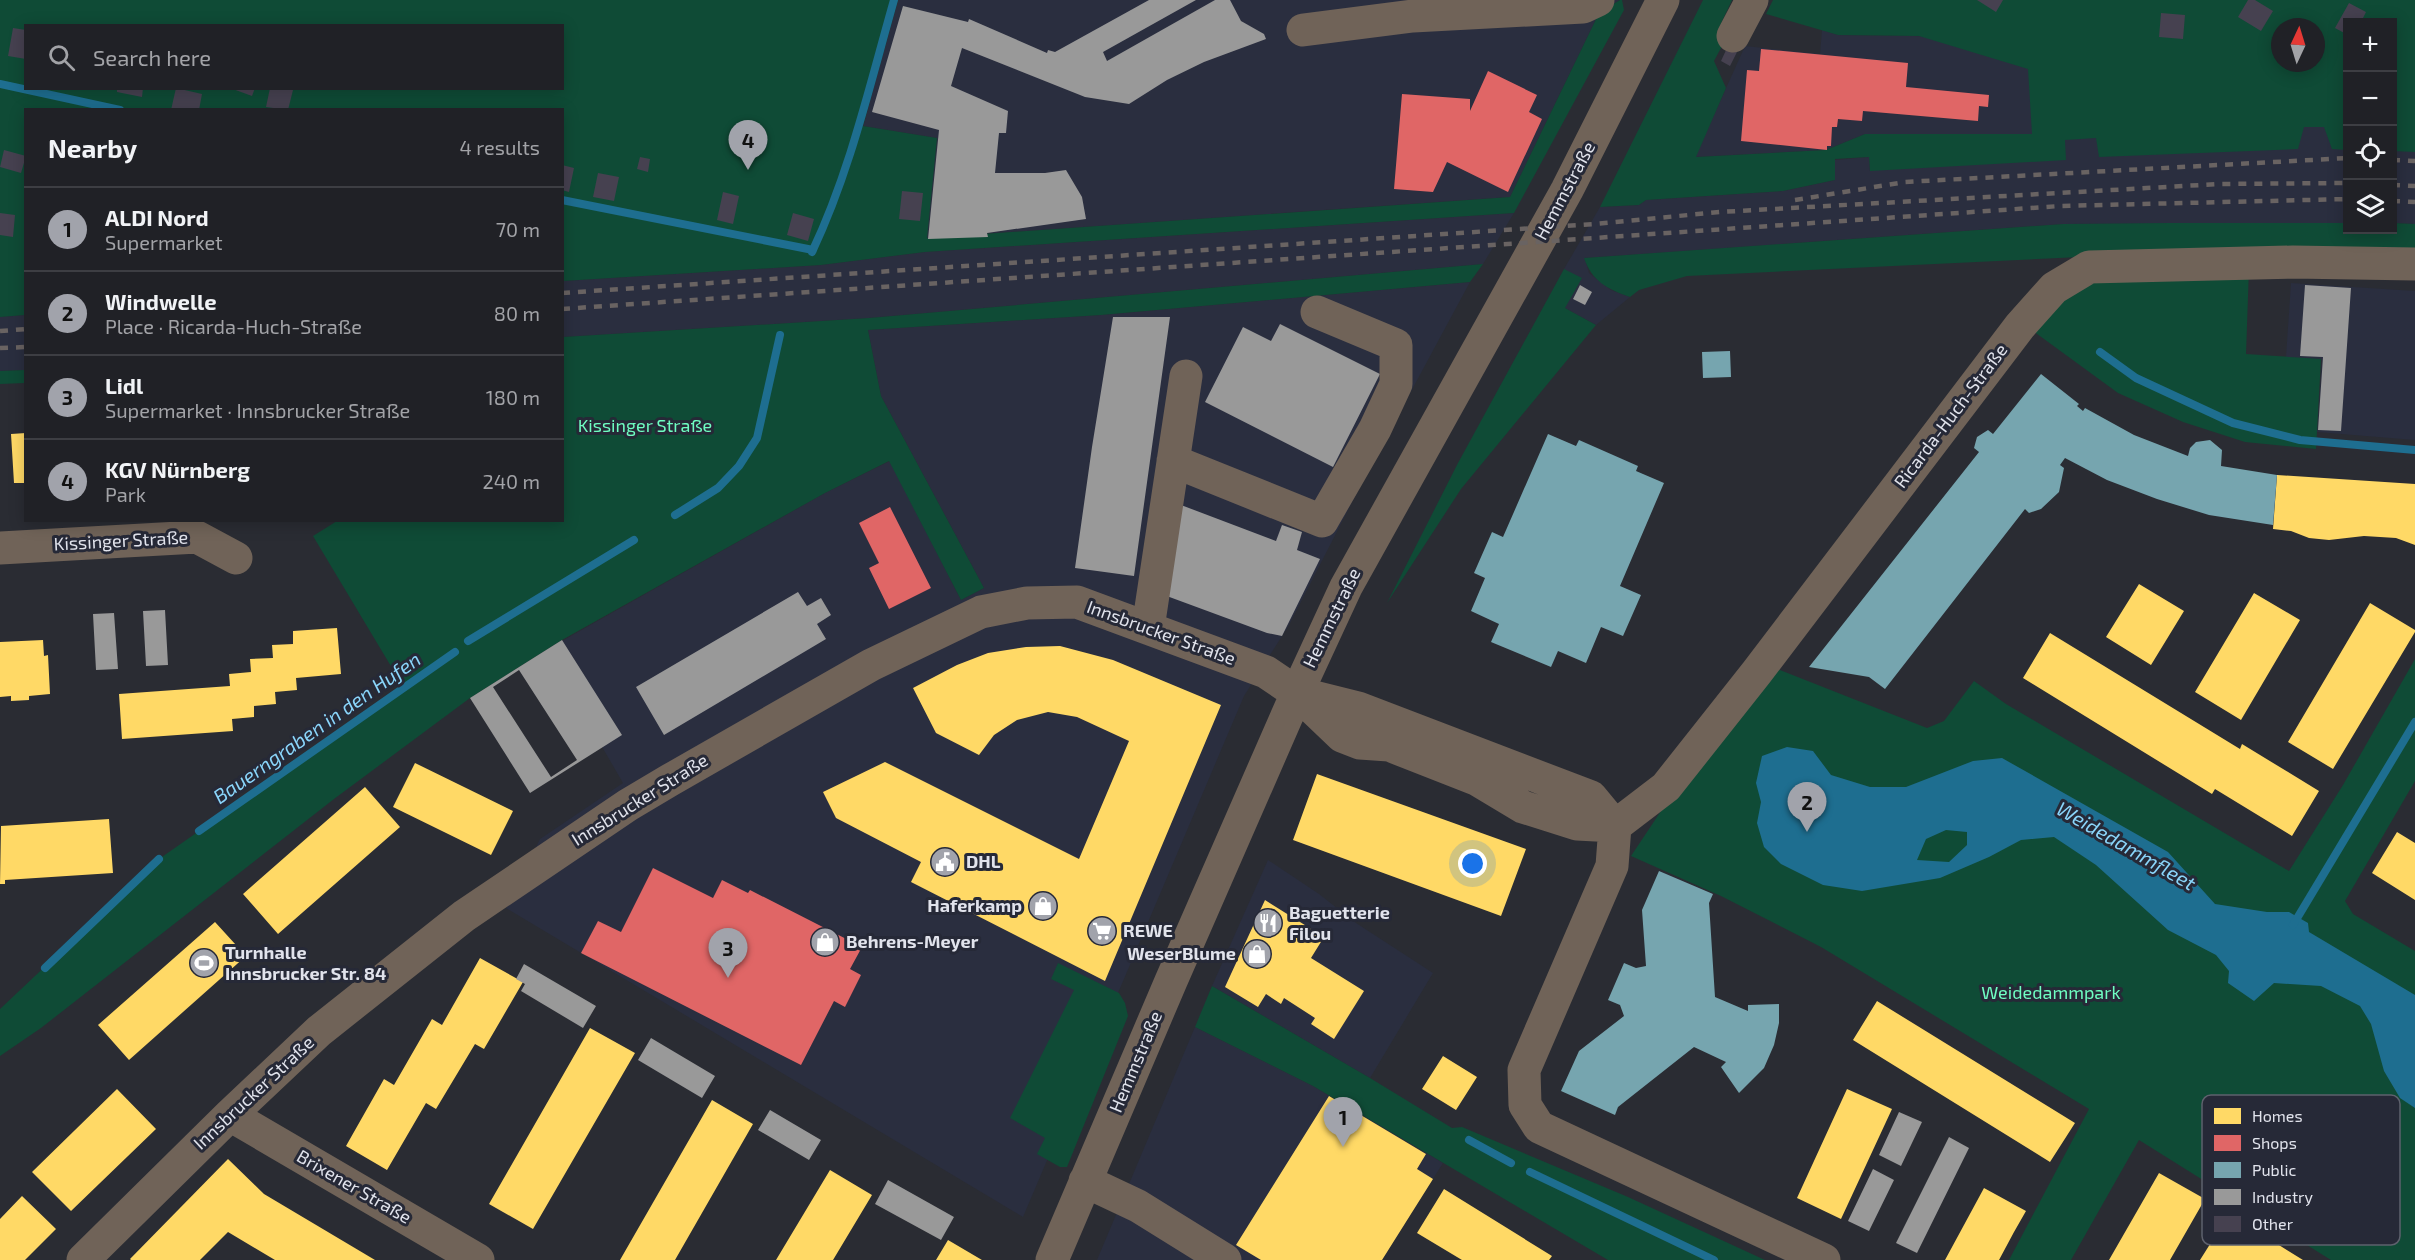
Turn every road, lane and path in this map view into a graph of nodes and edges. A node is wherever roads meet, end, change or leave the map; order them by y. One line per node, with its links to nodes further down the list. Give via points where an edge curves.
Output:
1 (1663, 0): 13 (street, Hemmstraße, via 1567,190 1346,587)
2 (1752, 0): 5 (street)
3 (1591, 3): 4 (street, via 1413,16)
4 (1304, 30)
5 (1733, 36)
6 (2415, 264): 14 (street, Ricarda-Huch-Straße, via 2293,262 2089,267 2054,288 2020,326 1666,787)
7 (1317, 312): 9 (street, via 1396,345 1396,384 1322,521)
8 (1186, 376): 9 (street)
9 (1173, 461): 12 (street)
10 (0, 548): 11 (street, Kissinger Straße, via 197,537)
11 (236, 558)
12 (1148, 628): 13 (street, Innsbrucker Straße, via 1266,672); 15 (street, Innsbrucker Straße, via 1077,602 1027,603 981,612 871,665 830,702 628,805 464,916 319,1031)
13 (1297, 693): 14 (street, via 1358,708 1592,797); 16 (street, Hemmstraße)
14 (1615, 826): 21 (street, via 1612,866 1524,1070 1525,1106 1539,1126)
15 (230, 1115): 17 (street, Innsbrucker Straße); 18 (street, Brixener Straße)
16 (1085, 1181): 19 (street, Hemmstraße); 20 (street, via 1138,1206)
17 (83, 1260)
18 (478, 1260)
19 (1052, 1260)
20 (1225, 1260)
21 (1824, 1260)

